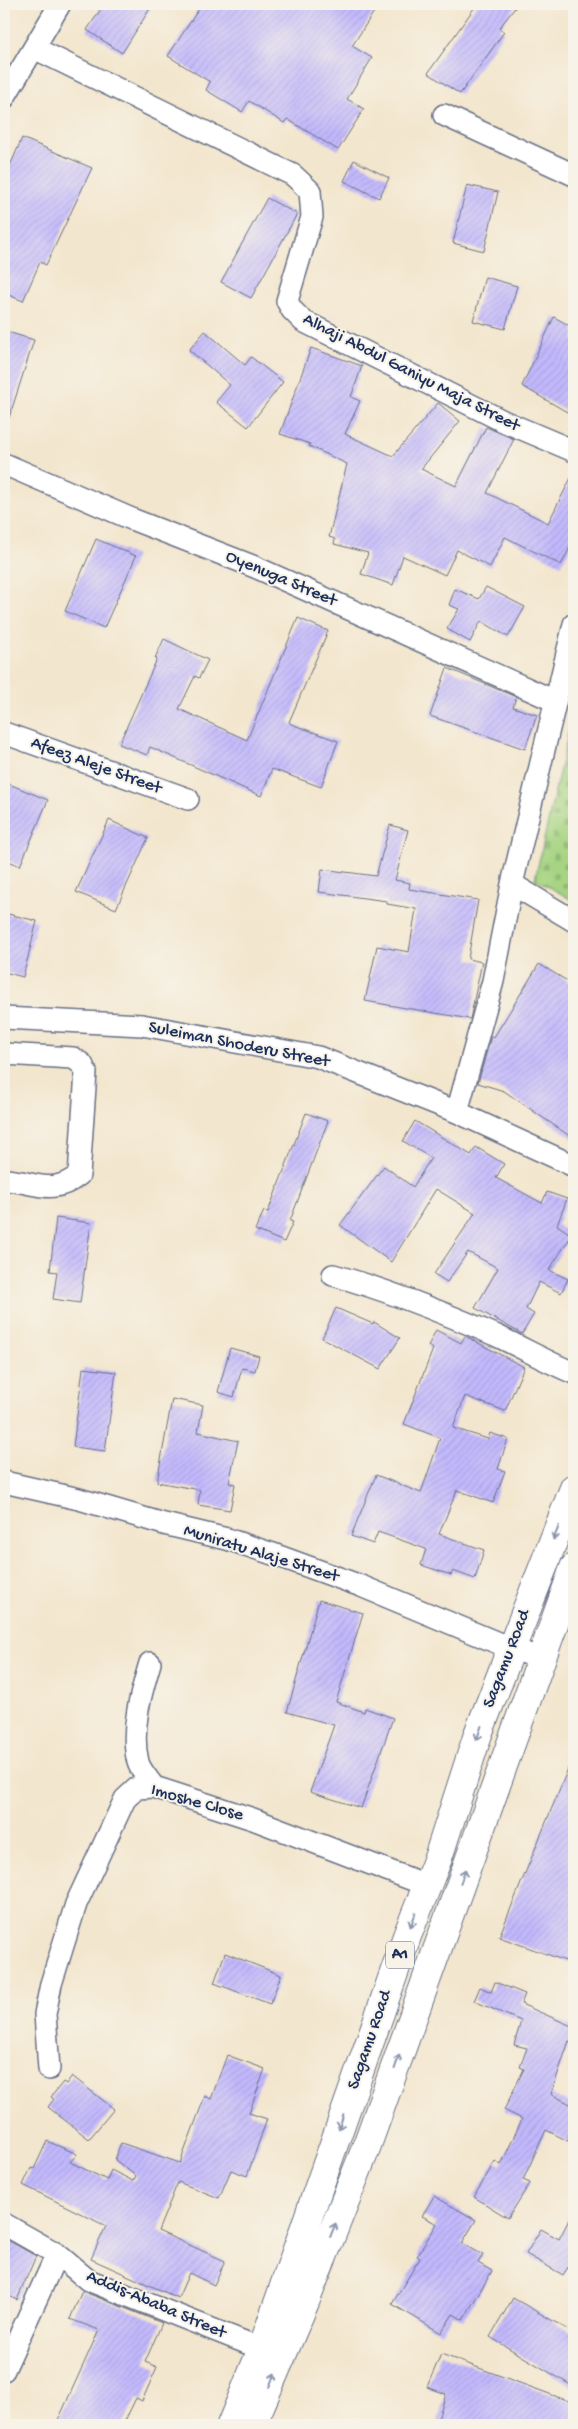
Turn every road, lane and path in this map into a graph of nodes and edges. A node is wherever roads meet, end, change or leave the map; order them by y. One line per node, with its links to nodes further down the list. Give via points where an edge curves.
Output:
1 (60, 4): 2 (street)
2 (34, 48): 3 (street); 6 (street, Alhaji Abdul Ganiyu Maja Street, via 293,175 310,191 312,217 287,300 303,321 503,421)
3 (4, 98)
4 (444, 115): 5 (street)
5 (574, 175)
6 (574, 451)
7 (4, 464): 9 (street, Oyenuga Street, via 255,567)
8 (574, 624): 9 (street)
9 (555, 701): 12 (street)
10 (4, 733): 11 (street, Afeez Aleje Street)
11 (188, 799)
12 (512, 884): 13 (street); 16 (street, via 493,981)
13 (574, 921)
14 (4, 1018): 16 (street, Suleiman Shoderu Street, via 142,1025 318,1057)
15 (4, 1054): 18 (street, via 73,1058 82,1064 86,1072 79,1175 67,1184 52,1188)
16 (456, 1112): 17 (street, Suleiman Shoderu Street)
17 (574, 1166)
18 (4, 1180)
19 (333, 1275): 20 (street, via 364,1283 429,1308)
20 (574, 1373)
21 (4, 1482): 24 (street, Muniratu Alaje Street, via 79,1499 276,1555 362,1586)
22 (574, 1488): 24 (highway, Sagamu Road / A1, one-way to 24)
23 (574, 1568): 25 (highway, Sagamu Road / A1)
24 (510, 1648): 25 (street, Muniratu Alaje Street); 28 (highway, Sagamu Road / A1, one-way to 28)
25 (540, 1658): 31 (highway, Sagamu Road / A1, one-way to 25)
26 (150, 1663): 27 (street, via 141,1693 135,1740 138,1763)
27 (154, 1787): 28 (street, Imoshe Close, via 253,1819); 29 (street, Imoshe Close, via 137,1788 125,1799 76,1904 45,2014)
28 (426, 1885): 30 (highway, Sagamu Road / A1, one-way to 30)
29 (49, 2069)
30 (354, 2087): 31 (highway); 34 (highway, Sagamu Road / A1, one-way to 34)
31 (383, 2101): 37 (highway, Sagamu Road / A1, one-way to 31, via 305,2302)
32 (4, 2224): 33 (street, Addis-Ababa Street)
33 (57, 2254): 34 (street, Addis-Ababa Street, via 88,2280); 35 (street)
34 (262, 2349): 36 (highway, Sagamu Road / A1)
35 (4, 2370)
36 (230, 2425)
37 (252, 2425)

